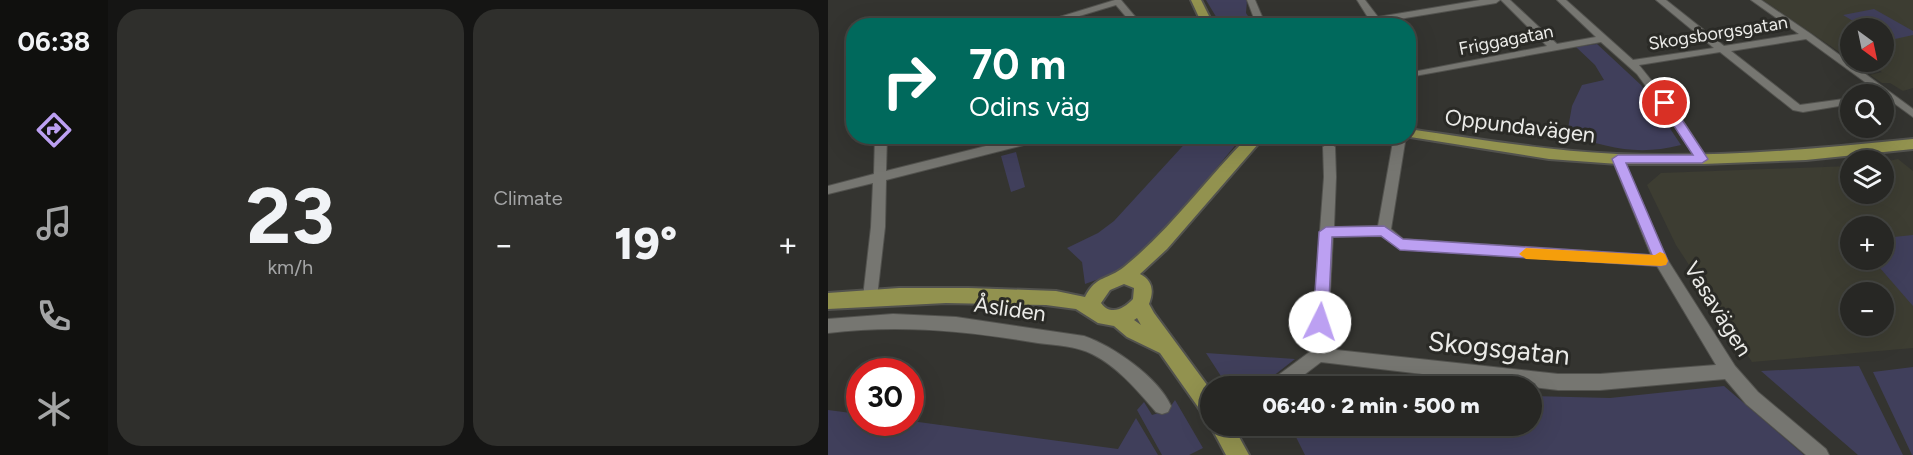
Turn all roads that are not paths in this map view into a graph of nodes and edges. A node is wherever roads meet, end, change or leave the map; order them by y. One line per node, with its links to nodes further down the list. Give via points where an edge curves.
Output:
1 (1196, 0): 11 (main road)
2 (1251, 0): 12 (street)
3 (1361, 0): 13 (street)
4 (1496, 0): 14 (street)
5 (1505, 0): 17 (street)
6 (1561, 0): 16 (street)
7 (1660, 0): 18 (street)
8 (1755, 0): 15 (street)
9 (1063, 18): 10 (street, via 1118,2)
10 (1132, 18)
11 (1205, 18)
12 (1259, 18)
13 (1374, 18)
14 (1404, 18)
15 (1808, 36): 18 (street, Skogsborgsgatan); 21 (street)
16 (1605, 38): 17 (street, Friggagatan); 19 (street)
17 (1555, 48): 20 (street, Friggagatan)
18 (1724, 49): 19 (street, Skogsborgsgatan); 23 (street, via 1797,108)
19 (1633, 63): 35 (street)
20 (1416, 73)
21 (1871, 84)
22 (1894, 101): 24 (street)
23 (1840, 103)
24 (1913, 114)
25 (1416, 134): 34 (main road, Oppundavägen, via 1549,154)
26 (881, 144): 36 (street)
27 (1004, 144): 36 (street)
28 (1243, 144): 33 (main road)
29 (1250, 144): 33 (main road)
30 (1399, 144): 38 (street)
31 (1913, 144): 35 (main road, Oppundavägen, via 1806,155)
32 (1329, 147): 39 (street)
33 (1239, 154): 40 (main road)
34 (1618, 159): 35 (main road, Oppundavägen); 41 (street, Vasavägen)
35 (1702, 159)
36 (880, 176): 37 (street); 45 (street)
37 (828, 190)
38 (1384, 231): 39 (street); 41 (street, via 1400,244)
39 (1326, 232): 53 (street)
40 (1163, 243): 42 (main road); 43 (main road)
41 (1661, 261): 54 (street, Vasavägen)
42 (1124, 277): 43 (main road); 44 (main road)
43 (1142, 284): 48 (main road, via 1144,295)
44 (1100, 288): 46 (main road); 49 (main road, via 1093,299)
45 (870, 297): 46 (main road, via 941,293); 47 (main road)
46 (1043, 298): 49 (main road, via 1086,304)
47 (828, 301)
48 (1140, 305): 50 (main road); 52 (main road)
49 (1094, 309): 50 (main road, via 1100,316)
50 (1118, 318): 52 (main road)
51 (828, 326): 57 (street, Åsliden, via 930,320 1083,343 1120,362)
52 (1166, 347): 56 (main road)
53 (1319, 355): 54 (street, Skogsgatan, via 1558,382); 55 (street)
54 (1729, 371): 60 (street, Vasavägen, via 1752,398)
55 (1290, 376)
56 (1200, 391)
57 (1162, 406)
58 (1227, 436): 59 (main road)
59 (1238, 455)
60 (1820, 455)

